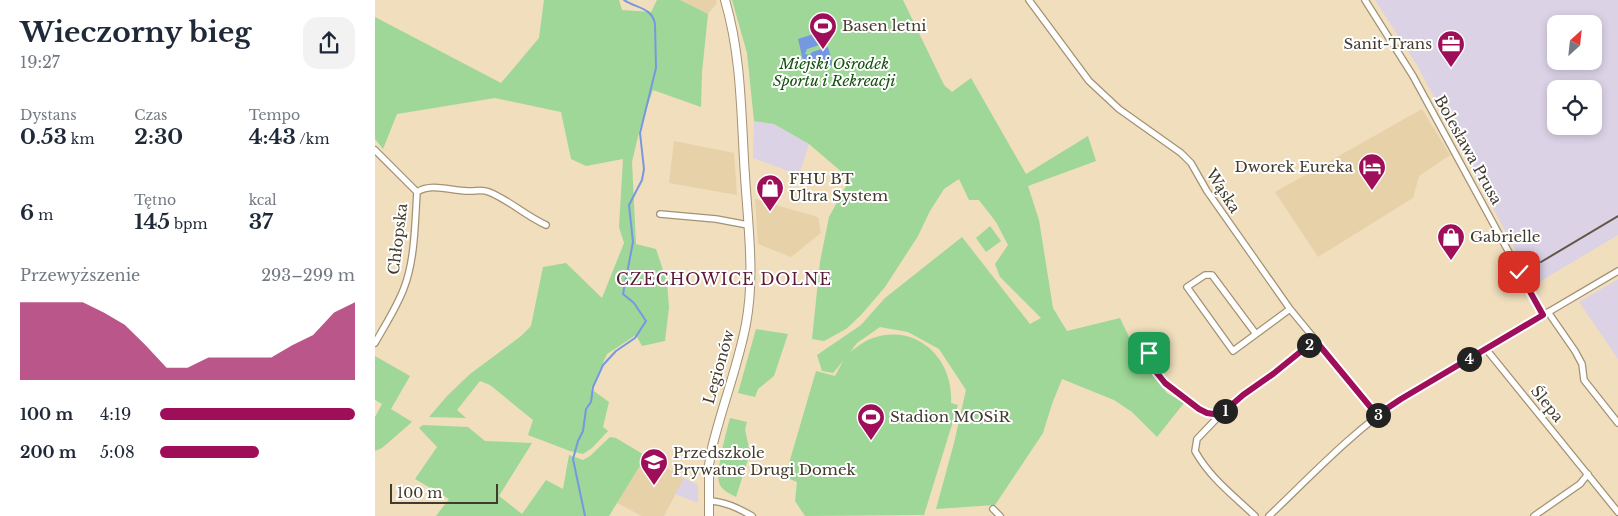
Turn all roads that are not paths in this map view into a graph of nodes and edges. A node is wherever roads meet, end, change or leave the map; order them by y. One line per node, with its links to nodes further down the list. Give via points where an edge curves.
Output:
1 (725, 0): 8 (street, Legionów, via 739,70)
2 (1029, 0): 10 (street, Wąska, via 1089,82 1191,163)
3 (1365, 0): 11 (street, Bolesława Prusa, via 1413,76)
4 (375, 150): 5 (street, Chłopska)
5 (417, 192): 7 (street, Chłopska, via 433,188 480,190 495,195); 14 (street, Chłopska, via 404,289)
6 (660, 214): 8 (street)
7 (546, 225)
8 (748, 225): 21 (street, Legionów, via 746,323 712,448)
9 (1618, 271): 11 (street)
10 (1290, 309): 12 (street); 13 (street, Wąska)
11 (1546, 314): 15 (street); 19 (street, Bolesława Prusa, via 1575,351 1582,364 1584,380)
12 (1256, 334): 12 (street, via 1233,351 1187,287 1205,275 1212,275)
13 (1315, 340): 17 (street); 18 (street, Wąska)
14 (375, 343)
15 (1486, 349): 18 (street); 20 (street, Ślepa)
16 (1149, 353): 17 (street, via 1153,368 1165,383 1199,409)
17 (1220, 415): 27 (street, via 1197,439 1195,451 1220,485)
18 (1377, 415): 28 (street)
19 (1618, 423)
20 (1588, 474): 23 (street, Ślepa); 29 (street, via 1580,484)
21 (708, 500): 24 (street, Legionów); 25 (street, via 730,505)
22 (993, 508): 26 (street)
23 (1618, 512)
24 (709, 516)
25 (752, 516)
26 (1001, 516)
27 (1255, 516)
28 (1269, 516)
29 (1534, 516)

